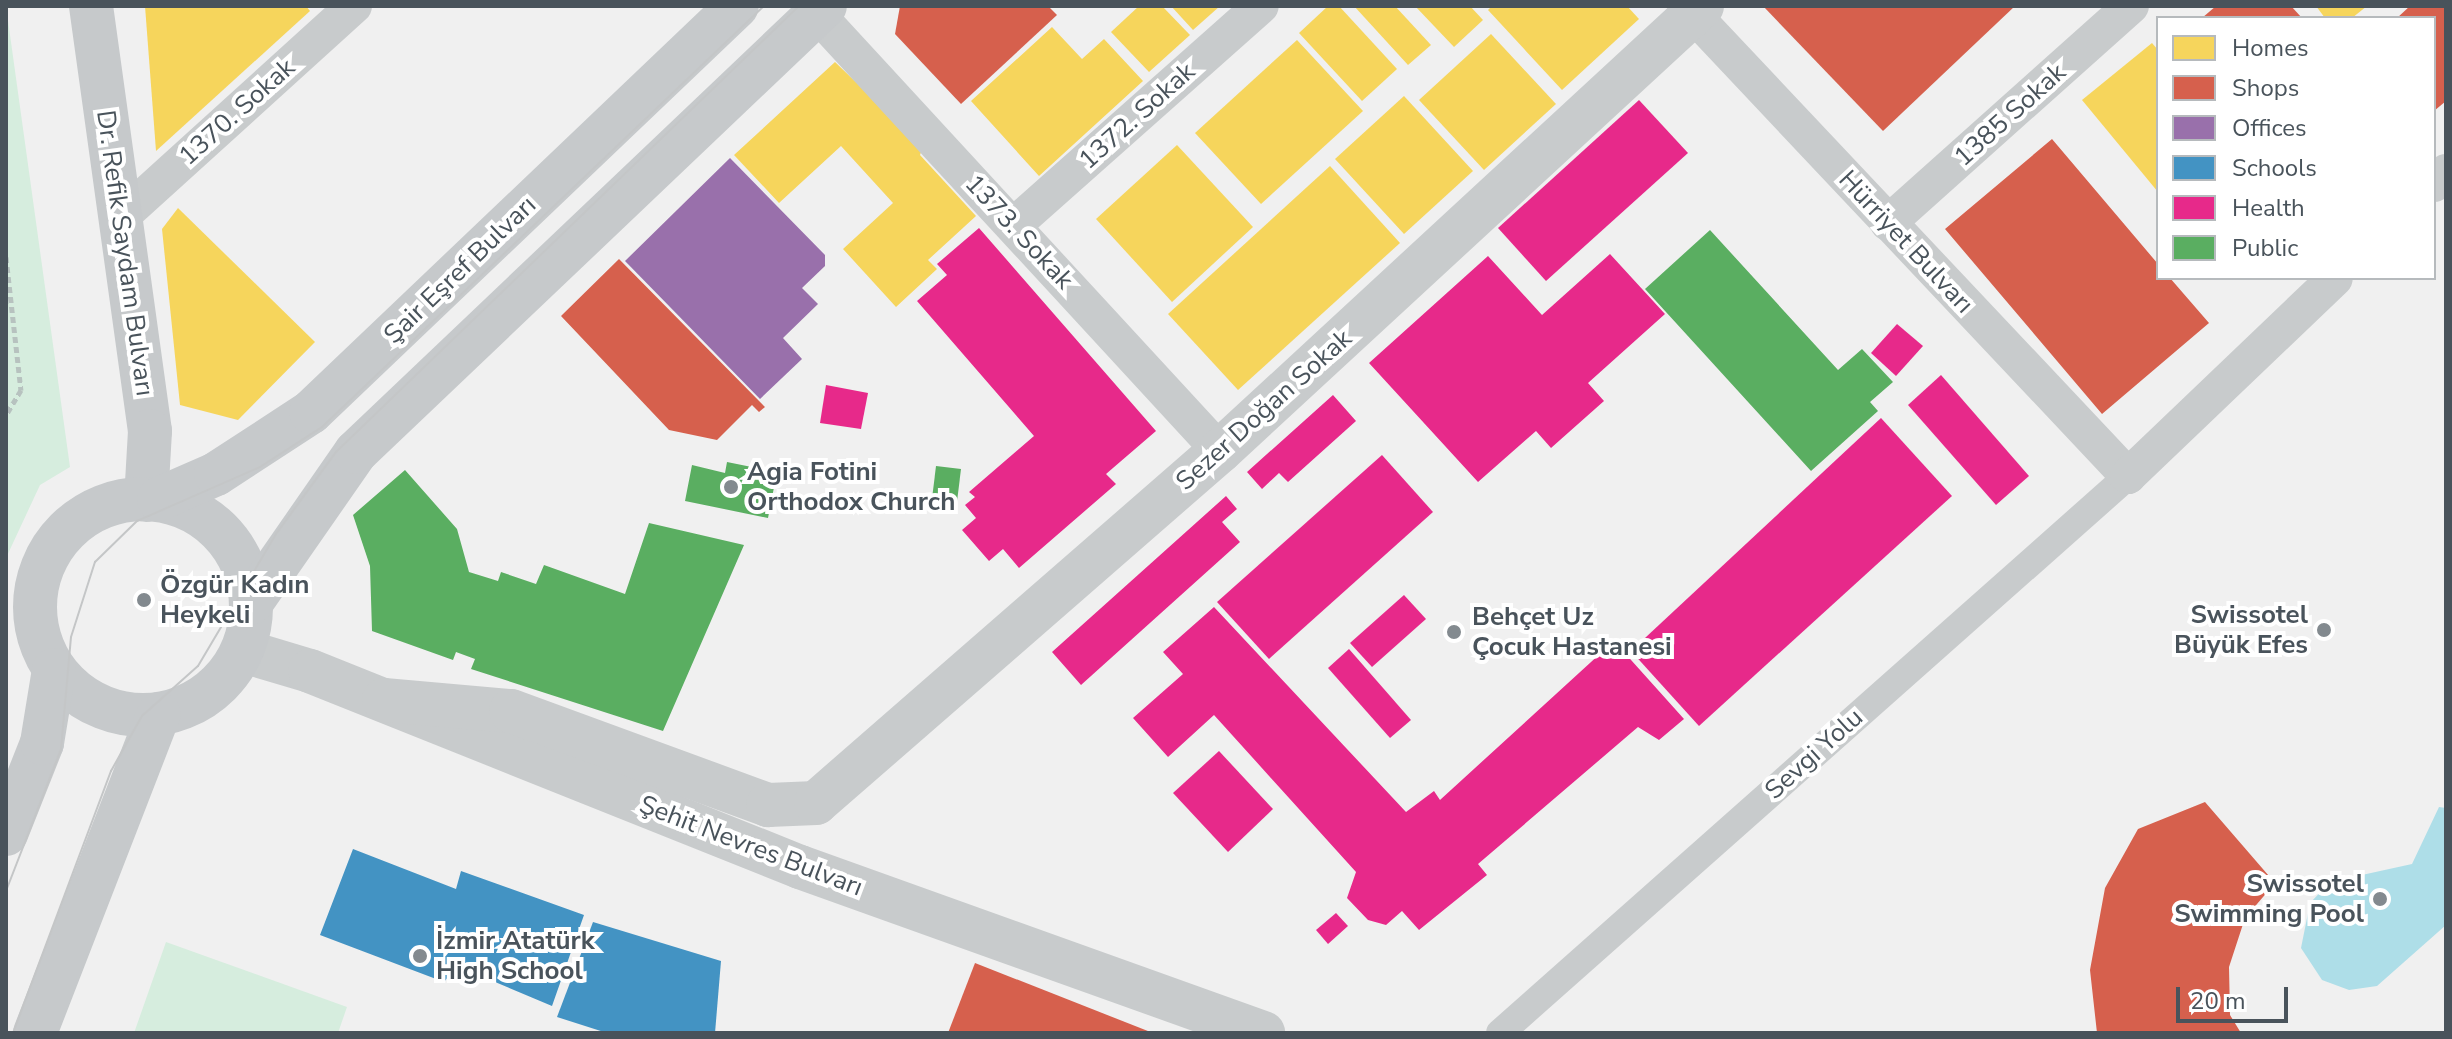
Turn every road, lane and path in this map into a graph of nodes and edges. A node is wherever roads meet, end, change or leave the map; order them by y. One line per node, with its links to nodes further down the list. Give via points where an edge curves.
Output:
1 (91, 6): 8 (main road, Dr. Refik Saydam Bulvarı)
2 (354, 6): 8 (street, 1370. Sokak)
3 (737, 6): 16 (main road, Şair Eşref Bulvarı, via 311,412 216,474)
4 (1261, 6): 10 (street, 1372. Sokak)
5 (2131, 6): 9 (street, 1385 Sokak)
6 (1693, 9): 9 (street, Hürriyet Bulvarı); 14 (street, Sezer Doğan Sokak)
7 (821, 10): 10 (street, 1373. Sokak); 17 (main road, via 356,452)
8 (120, 218): 16 (main road, Dr. Refik Saydam Bulvarı, via 150,431)
9 (1888, 223): 15 (street, Hürriyet Bulvarı)
10 (1014, 225): 14 (street, 1373. Sokak)
11 (6, 257): 13 (path, via 21,390)
12 (2333, 280): 15 (street)
13 (6, 415)
14 (1220, 451): 20 (street, Sezer Doğan Sokak, via 816,803 768,805 511,711)
15 (2128, 476): 25 (street, Sevgi Yolu)
16 (153, 500): 17 (main road, via 215,526 236,550); 19 (main road, via 96,508 49,550 34,610)
17 (251, 603): 18 (main road)
18 (243, 651): 20 (street, Şehit Nevres Bulvarı); 21 (main road, via 209,693)
19 (54, 670): 21 (main road, via 91,702); 22 (main road, via 42,743)
20 (384, 700): 24 (street, Şehit Nevres Bulvarı, via 800,867)
21 (159, 714): 23 (main road)
22 (6, 834)
23 (35, 1033)
24 (1263, 1033)
25 (1500, 1033)

